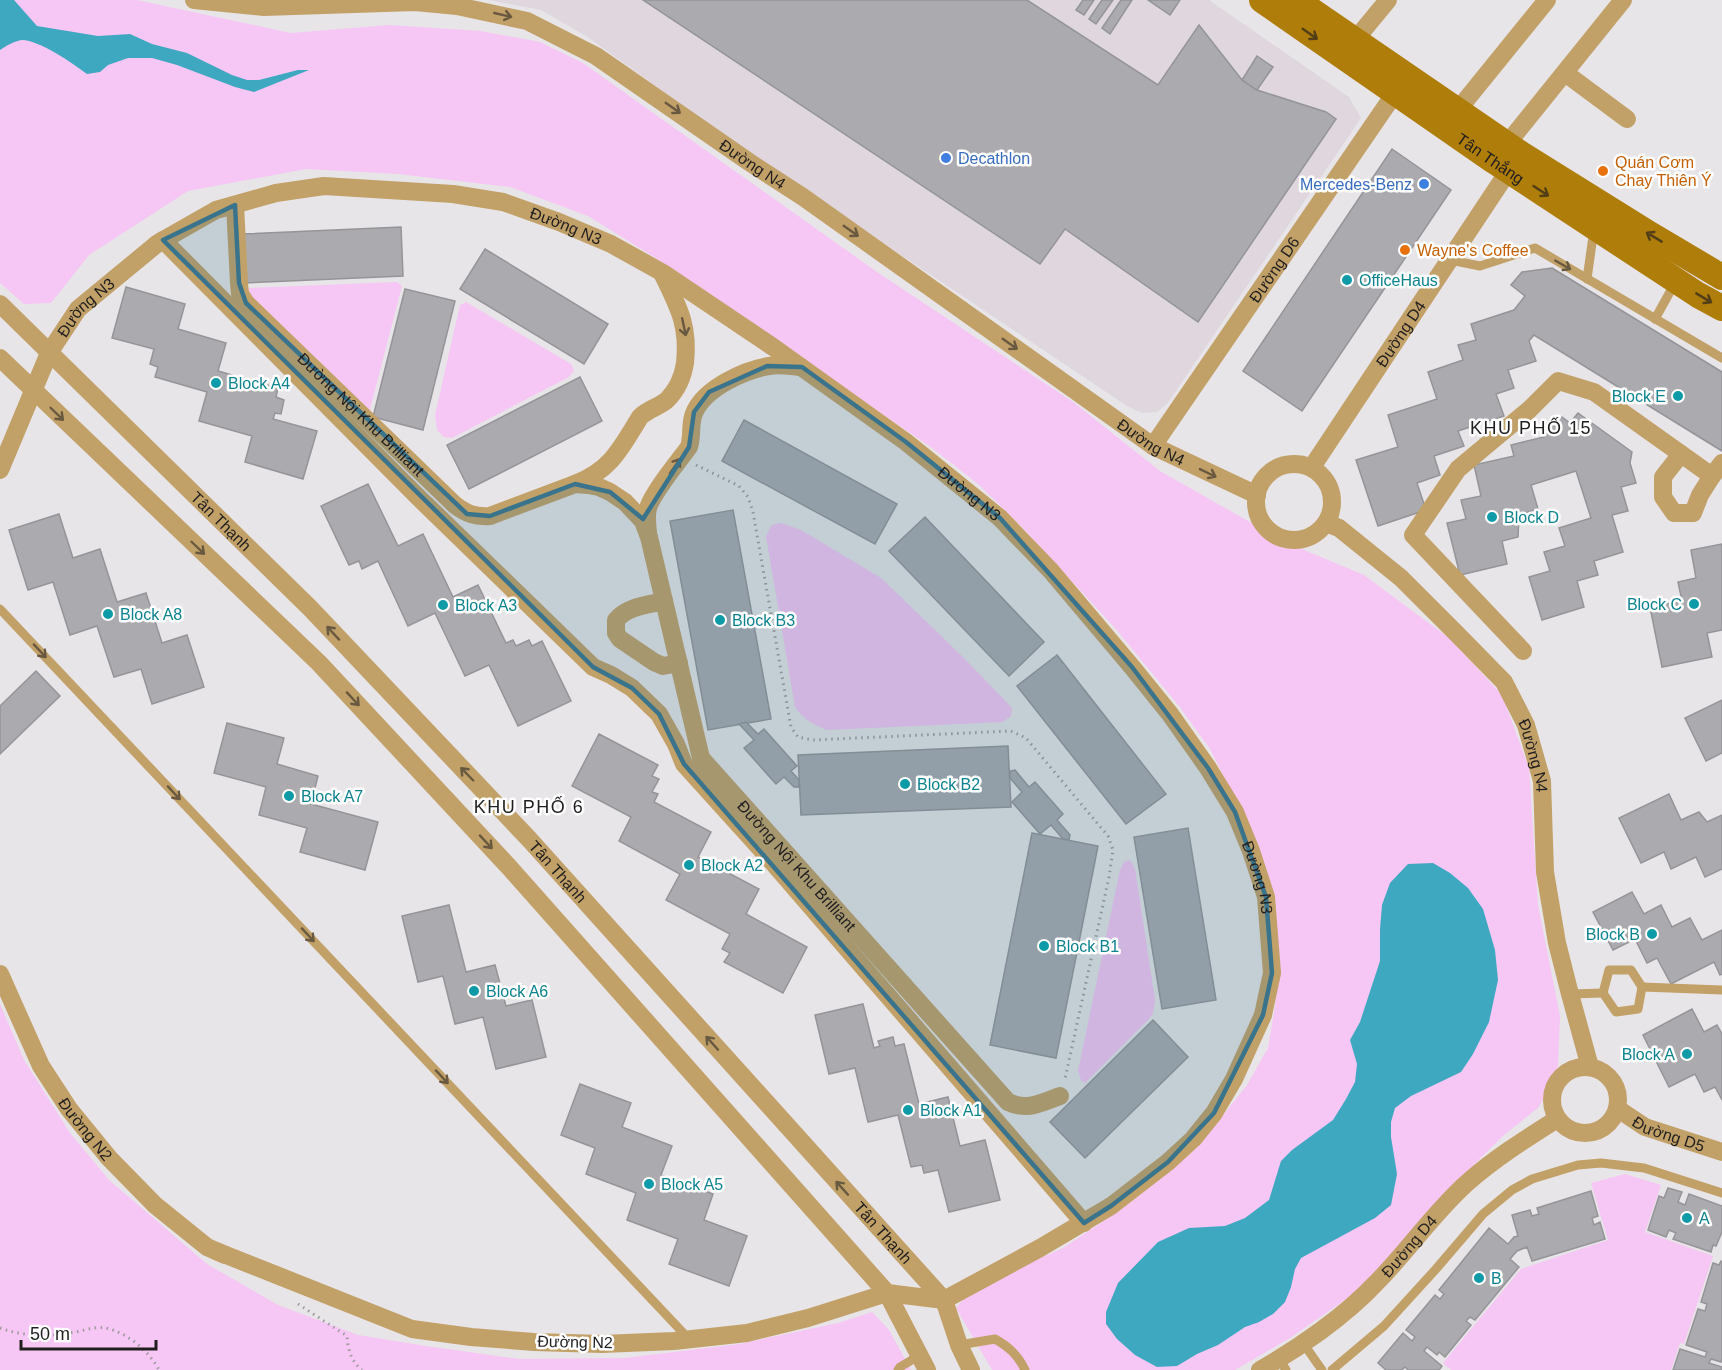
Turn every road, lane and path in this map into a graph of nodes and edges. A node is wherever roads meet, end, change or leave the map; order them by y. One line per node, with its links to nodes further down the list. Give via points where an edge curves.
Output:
1 (194, 0): 31 (street, Đường N4, one-way to 31, via 264,7 415,2 457,6 527,21 596,56 638,84)
2 (1262, 0): 9 (street, Tân Thắng, one-way to 9)
3 (1388, 0): 7 (street)
4 (1547, 0): 10 (street)
5 (1623, 0): 8 (street, Đường D4)
6 (1301, 1): 7 (street, Tân Thắng)
7 (1355, 40): 9 (street, Tân Thắng)
8 (1565, 73): 11 (street); 12 (street, Đường D4)
9 (1400, 85): 10 (street, Tân Thắng); 31 (street, Đường D6)
10 (1451, 119): 12 (street, Tân Thắng)
11 (1627, 119)
12 (1508, 157): 14 (street, Tân Thắng, one-way to 14); 16 (street, Đường D4); 18 (street, Tân Thắng, one-way to 12)
13 (235, 205): 15 (street, Đường N3, via 216,210); 17 (street, Đường N3, via 276,192 324,186 453,194 503,202 559,222 611,244); 38 (street, Đường Nội Khu Brilliant, via 238,283 246,303 455,505 467,514 490,516)
14 (1594, 226): 19 (lane); 20 (street, Tân Thắng)
15 (163, 240): 24 (street, Đường N3, via 78,309); 60 (street, via 593,667 632,688 659,714 684,764)
16 (1450, 260): 19 (lane, one-way to 19, via 1480,266 1535,248); 35 (street, Đường D4)
17 (663, 273): 27 (street, Đường N3); 29 (street, Đường Nội Khu Brilliant, one-way to 29, via 680,310 687,343 679,382 668,399)
18 (1722, 277)
19 (1587, 279): 23 (lane)
20 (1676, 280): 22 (street, Tân Thắng, one-way to 22); 23 (lane)
21 (0, 304): 24 (street, Tân Thạnh)
22 (1722, 308)
23 (1655, 319): 26 (lane)
24 (49, 353): 28 (street); 63 (street, Tân Thạnh, one-way to 24, via 529,839 310,608)
25 (0, 358): 28 (street, Tân Thạnh)
26 (1722, 358)
27 (802, 367): 30 (street, Đường Nội Khu Brilliant, via 767,366 729,380 699,402); 60 (street, Đường N3, via 906,441 1000,518 1051,571 1170,714 1208,768 1235,812 1266,897 1272,973 1263,1015 1234,1079 1214,1113 1192,1139 1141,1183)
28 (32, 390): 37 (street); 61 (street, Tân Thạnh, one-way to 61, via 319,663 509,867)
29 (658, 405): 30 (street, via 680,410); 34 (street, Đường Nội Khu Brilliant, via 640,417)
30 (691, 430): 33 (street, Đường Nội Khu Brilliant, via 692,439)
31 (1153, 446): 40 (street, Đường N4, one-way to 40)
32 (1681, 454): 36 (street); 36 (street, via 1664,477 1663,497 1674,513 1693,513); 47 (street, via 1594,392 1558,381 1458,469 1413,535)
33 (681, 457): 41 (street, Đường Nội Khu Brilliant, one-way to 33); 55 (path, via 739,486 748,497 791,727 798,737 813,740 1011,731 1026,738 1108,836 1113,850 1109,877)
34 (608, 465): 38 (street, Đường Nội Khu Brilliant); 39 (street, via 606,480)
35 (1312, 467): 40 (street, via 1284,465 1272,471 1263,479); 43 (street, via 1328,485 1332,497)
36 (1717, 470)
37 (0, 471)
38 (575, 484): 39 (street, Đường Nội Khu Brilliant)
39 (610, 492): 42 (street, Đường Nội Khu Brilliant)
40 (1257, 495): 43 (street, via 1258,517 1275,536 1299,541)
41 (651, 502): 42 (street, via 643,507); 44 (street, Đường Nội Khu Brilliant, via 646,519)
42 (630, 507): 44 (street, Đường Nội Khu Brilliant, via 643,521)
43 (1326, 523): 53 (street, Đường N4, via 1339,528 1401,578 1456,633 1504,682 1527,725 1542,781 1545,872)
44 (649, 537): 45 (street, Đường Nội Khu Brilliant)
45 (664, 601): 48 (street, Đường Nội Khu Brilliant); 48 (street, via 622,613 616,620 616,633 654,662 663,666)
46 (0, 609): 65 (lane, one-way to 65)
47 (1523, 651)
48 (679, 663): 55 (street, Đường Nội Khu Brilliant, via 701,758 1008,1102 1029,1107)
49 (0, 975): 65 (street, Đường N2, via 40,1066 69,1109 155,1205 207,1247 412,1329 534,1342 602,1344)
50 (1642, 987): 51 (lane); 52 (lane, via 1631,969 1609,970); 52 (lane, via 1638,1009 1616,1012)
51 (1722, 990)
52 (1603, 993): 53 (lane)
53 (1570, 994): 54 (street, Đường N4)
54 (1590, 1067): 56 (street, via 1610,1077 1619,1098); 57 (street, via 1569,1071 1554,1087 1551,1098)
55 (1060, 1096)
56 (1618, 1109): 57 (street, via 1606,1127 1586,1134 1565,1127); 58 (street, Đường D5, via 1646,1127)
57 (1557, 1119): 66 (street, Đường D4, via 1467,1183 1375,1284)
58 (1722, 1152)
59 (1722, 1193): 77 (lane, via 1644,1168 1602,1163 1578,1165 1532,1179 1483,1214 1384,1326)
60 (1084, 1223): 63 (street, Đường N3)
61 (887, 1293): 63 (street, Đường N2); 65 (street, Đường N2, via 747,1333); 68 (street, Tân Thạnh)
62 (291, 1300): 71 (path, via 347,1336 349,1352)
63 (944, 1300): 67 (street, Tân Thạnh)
64 (0, 1328): 70 (path, via 28,1335 56,1335 105,1328 128,1337)
65 (690, 1339)
66 (1303, 1342): 69 (street, Đường D4); 76 (lane)
67 (959, 1345): 73 (street, Tân Thạnh); 74 (lane, via 995,1339 1011,1348)
68 (924, 1362): 72 (lane, via 900,1366)
69 (1282, 1365): 75 (street, Đường D4)
70 (159, 1370)
71 (362, 1370)
72 (898, 1370)
73 (971, 1370)
74 (1025, 1370)
75 (1260, 1370)
76 (1322, 1370)
77 (1332, 1370)

